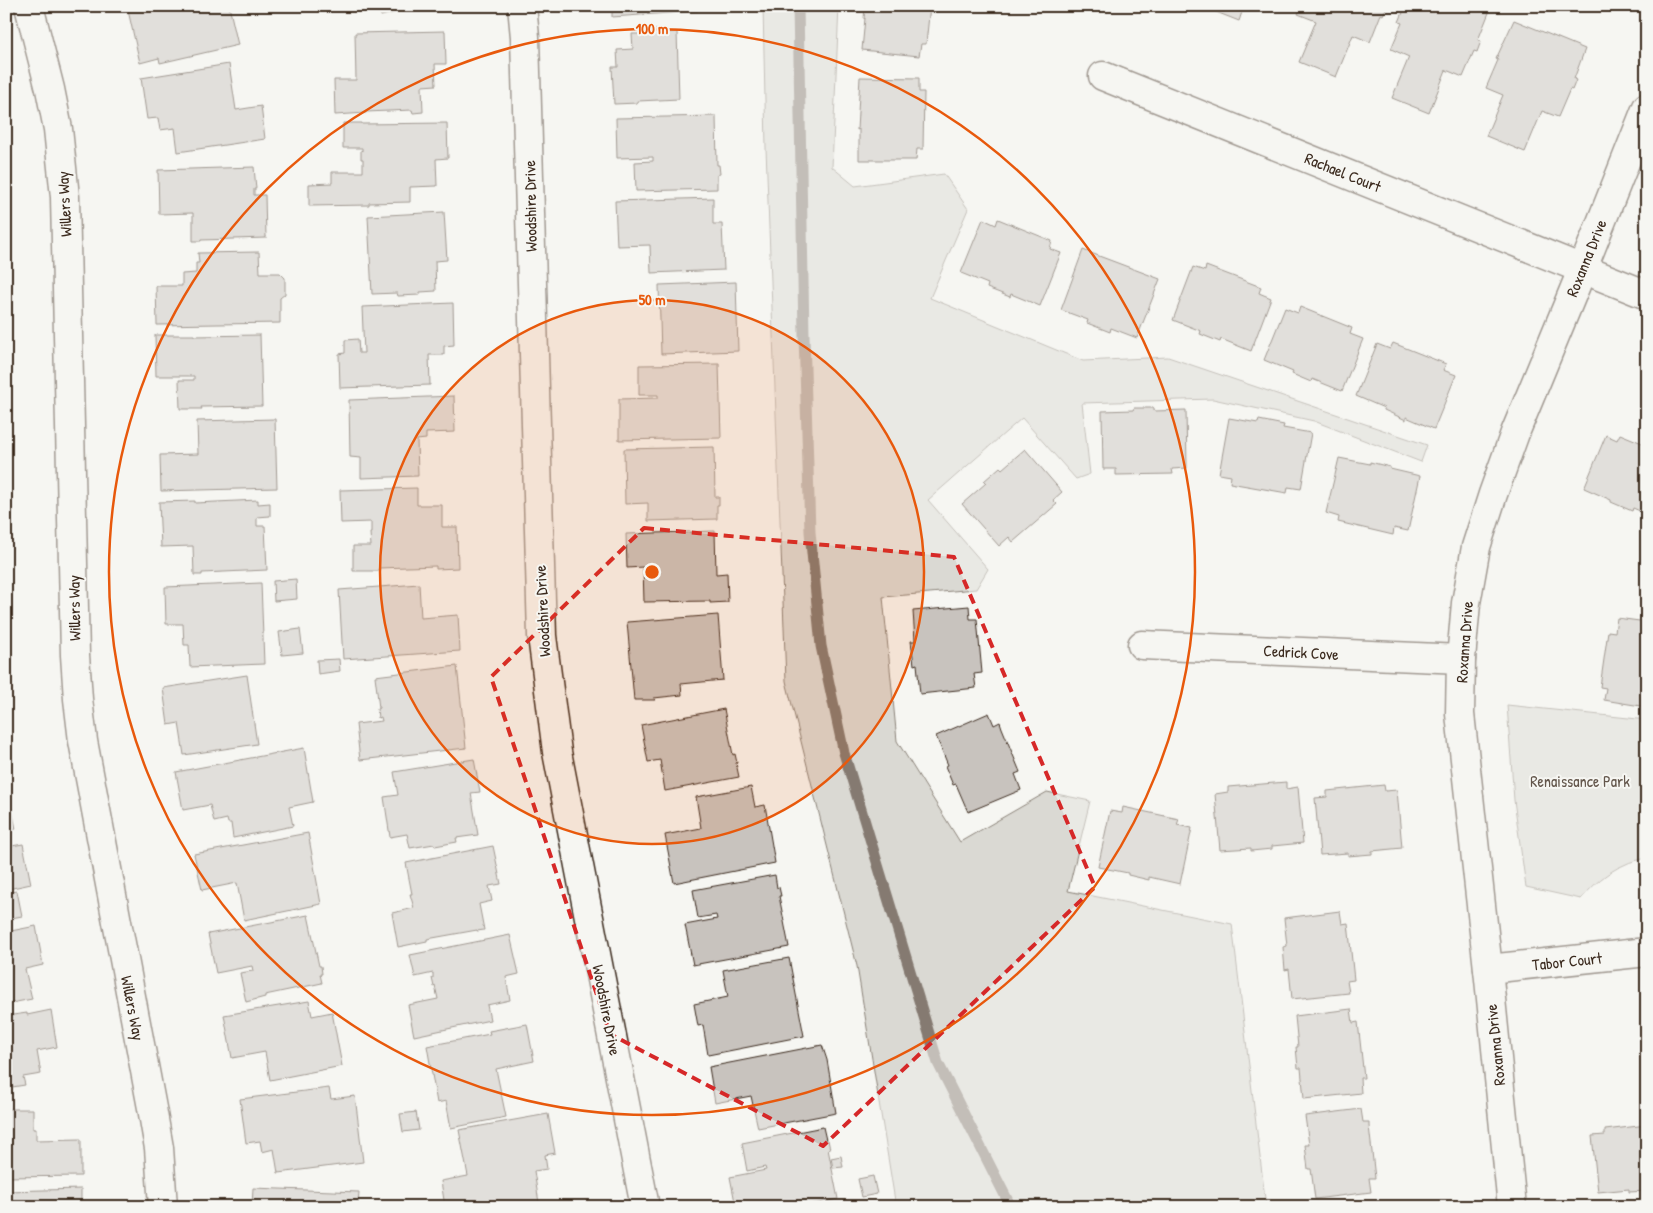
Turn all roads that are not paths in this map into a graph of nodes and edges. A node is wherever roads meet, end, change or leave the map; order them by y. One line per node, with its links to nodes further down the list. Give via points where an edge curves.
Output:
1 (29, 6): 11 (street, Willers Way, via 50,89 65,196 75,655 83,741 159,1148)
2 (522, 6): 12 (street, Woodshire Drive, via 542,636 557,752)
3 (1103, 76): 5 (street, Rachael Court)
4 (1647, 107): 5 (street, Roxanna Drive)
5 (1583, 268): 6 (street, Rachael Court); 8 (street, Roxanna Drive, via 1515,433 1476,547)
6 (1647, 295)
7 (1142, 645): 8 (street, Cedrick Cove)
8 (1461, 659): 10 (street, Roxanna Drive, via 1460,714)
9 (1647, 952): 10 (street, Tabor Court)
10 (1488, 970): 13 (street, Roxanna Drive)
11 (163, 1207)
12 (645, 1207)
13 (1512, 1207)

